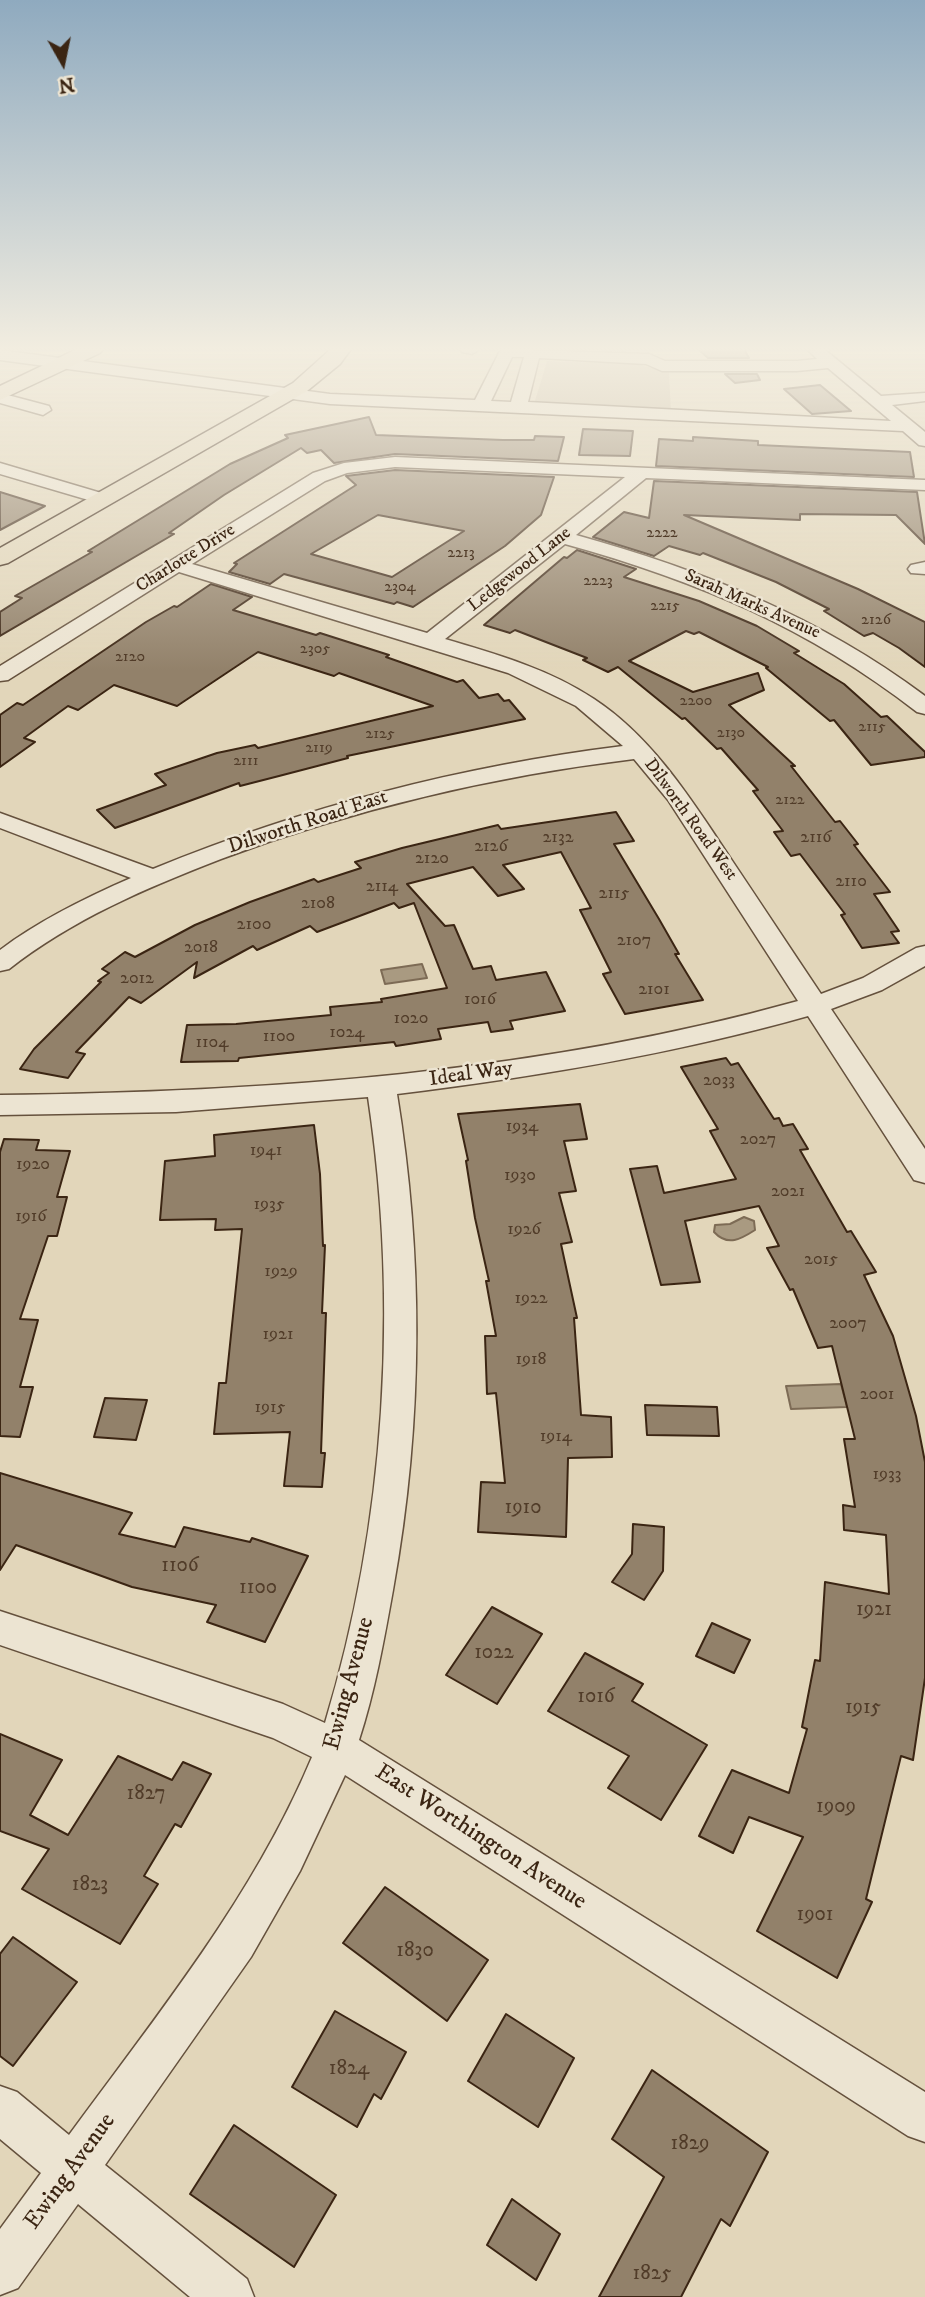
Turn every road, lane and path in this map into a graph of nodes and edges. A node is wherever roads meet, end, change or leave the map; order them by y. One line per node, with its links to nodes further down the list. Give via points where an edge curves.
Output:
1 (177, 456): 5 (main road)
2 (0, 468): 5 (street)
3 (642, 473): 4 (street, Charlotte Drive); 6 (street, Ledgewood Lane); 8 (street, Charlotte Drive, via 395,462 344,468 319,477)
4 (925, 485)
5 (102, 499): 7 (main road)
6 (562, 537): 9 (street, Ledgewood Lane); 11 (street, Sarah Marks Avenue, via 651,562 749,599 845,649)
7 (0, 558)
8 (175, 565): 9 (street, Dilworth Road West); 10 (street, Charlotte Drive)
9 (431, 640): 12 (street, Dilworth Road West, via 528,673 565,691 601,714)
10 (0, 676)
11 (925, 707)
12 (640, 751): 14 (street, Dilworth Road East, via 384,797 283,828); 17 (street, Dilworth Road West, via 677,796)
13 (0, 820): 14 (street)
14 (153, 877): 16 (street, Dilworth Road East, via 59,921)
15 (925, 954): 17 (street, Ideal Way, via 871,985)
16 (0, 963)
17 (816, 1004): 18 (street, Ideal Way, via 629,1049); 20 (street, Dilworth Road West)
18 (381, 1086): 19 (street, Ideal Way, via 199,1101); 22 (street, Ewing Avenue, via 400,1234 404,1334 398,1436 366,1638)
19 (0, 1105)
20 (925, 1172)
21 (0, 1628): 22 (street, East Worthington Avenue, via 283,1723)
22 (335, 1748): 24 (street, East Worthington Avenue); 25 (street, Ewing Avenue, via 261,1901 202,1992)
23 (0, 2109): 25 (street)
24 (925, 2119)
25 (74, 2169): 26 (street, Ewing Avenue); 27 (street)
26 (0, 2270)
27 (229, 2297)

